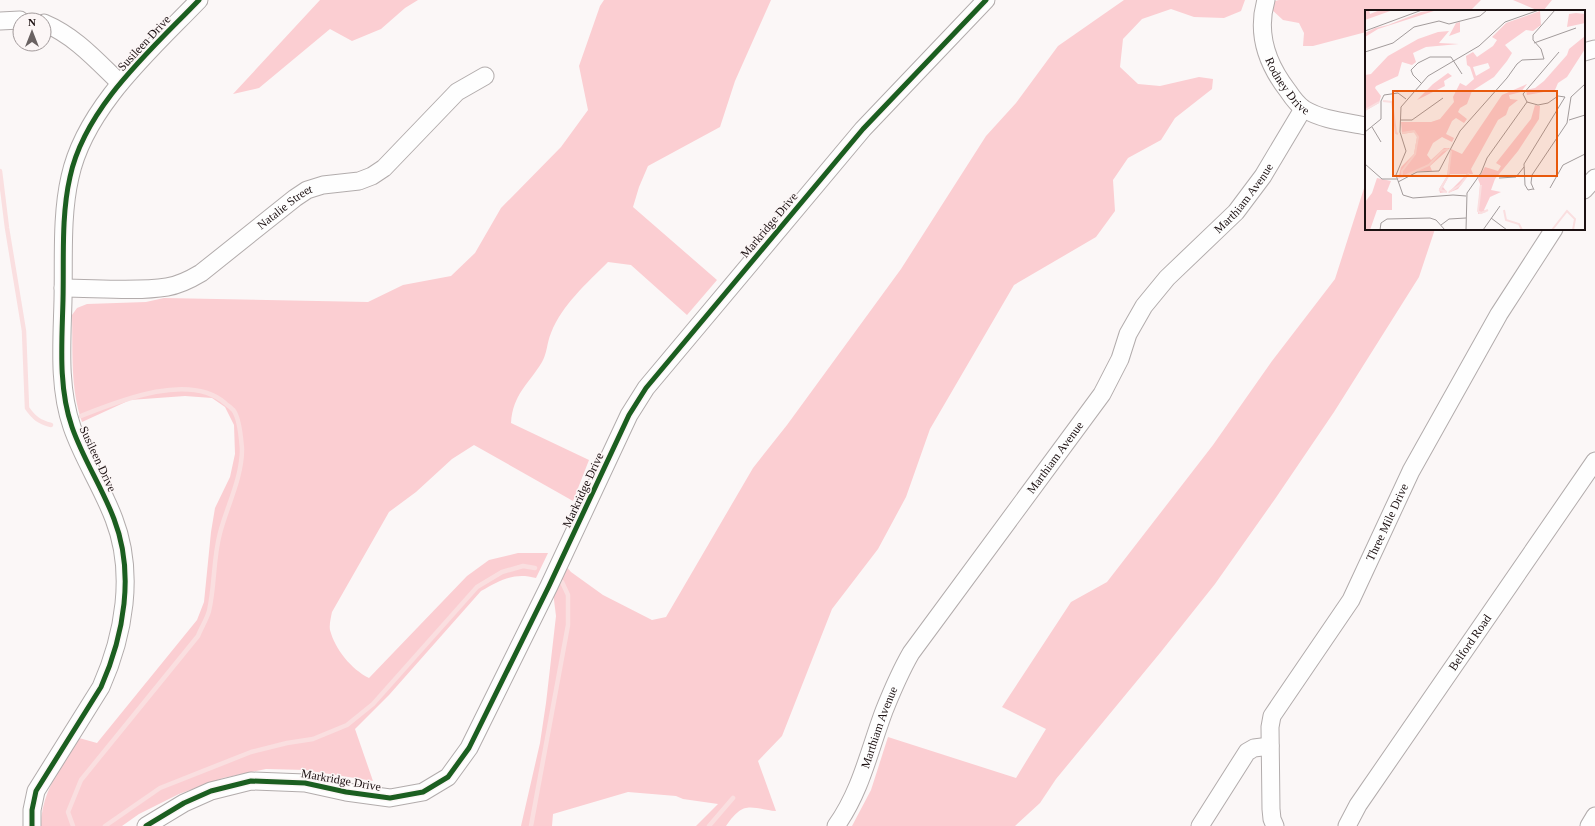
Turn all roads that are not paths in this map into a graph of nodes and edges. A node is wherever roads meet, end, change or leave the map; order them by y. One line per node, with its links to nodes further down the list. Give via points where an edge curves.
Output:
1 (199, 0): 10 (street, Susileen Drive)
2 (986, 0): 21 (street, Markridge Drive, via 863,129 646,388 629,415 469,748 448,776 423,792 390,798 305,783 251,781 211,791 184,803)
3 (1266, 0): 11 (street, Rodney Drive, via 1261,16 1261,30 1269,61 1280,82)
4 (12, 20): 5 (street)
5 (0, 21)
6 (52, 27): 10 (street, via 75,40)
7 (1595, 49): 8 (street)
8 (1585, 52)
9 (485, 76): 16 (street, Natalie Street, via 457,92 384,168 359,181 323,185 307,190 201,273 168,287)
10 (120, 83): 16 (street, Susileen Drive, via 84,135 75,158 66,198)
11 (1303, 109): 12 (street, Rodney Drive, via 1334,120); 22 (street, Marthiam Avenue, via 1263,176 1236,212 1167,278 1144,306 1128,334 1112,377 1090,413 911,653 886,706 858,788)
12 (1365, 126)
13 (1595, 178): 14 (street)
14 (1585, 189)
15 (1553, 230): 18 (street, Three Mile Drive, via 1499,314 1412,471 1351,600 1272,716)
16 (63, 288): 20 (street, Susileen Drive, via 62,352 65,398 78,442 114,517 125,564 125,588 120,626 109,670 101,687 36,790)
17 (1595, 461): 25 (street, Belford Road, via 1358,805)
18 (1270, 746): 23 (street, via 1254,748 1247,752); 24 (street, Three Mile Drive, via 1271,809)
19 (1595, 816): 26 (street)
20 (32, 826)
21 (146, 826)
22 (836, 826)
23 (1200, 826)
24 (1275, 826)
25 (1347, 826)
26 (1589, 826)

